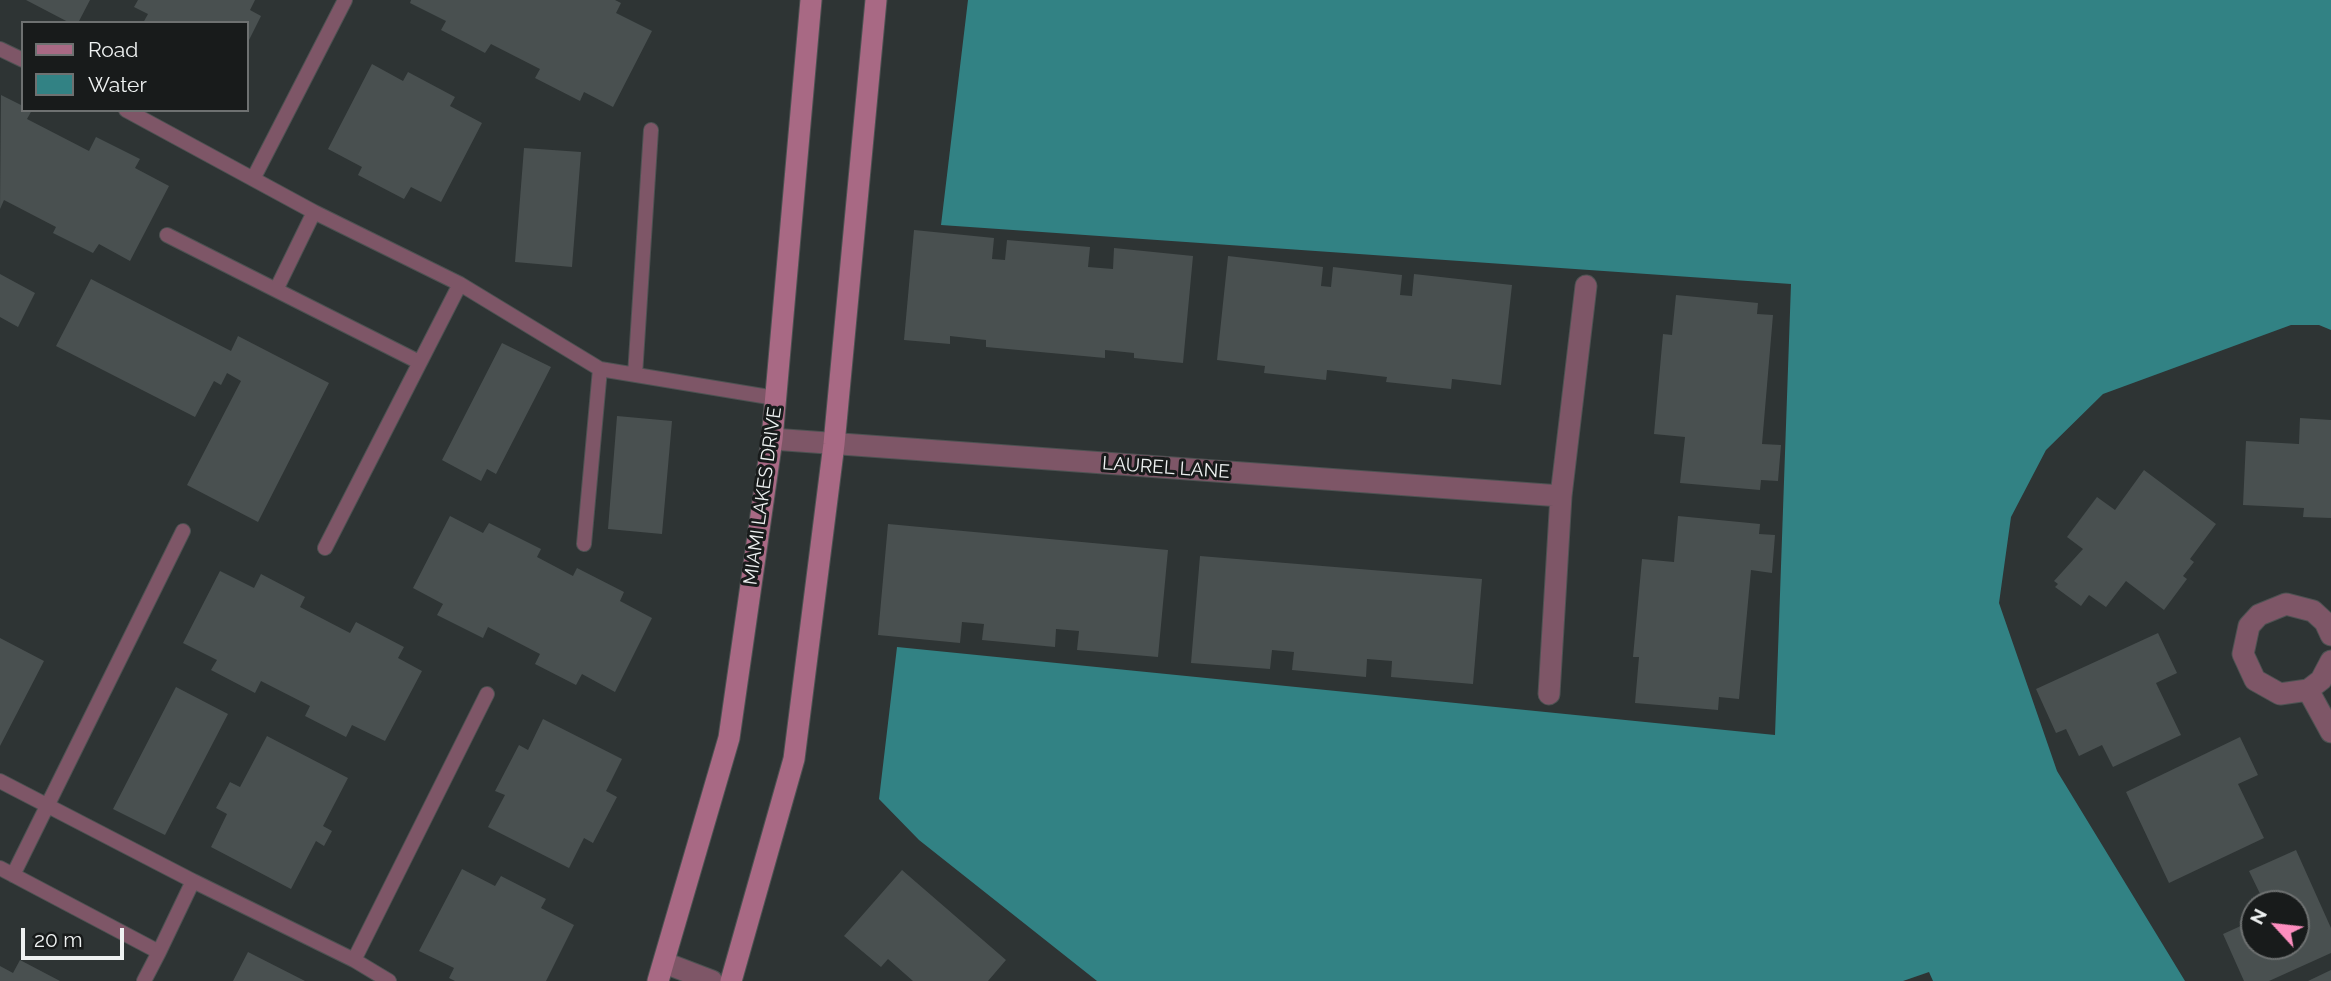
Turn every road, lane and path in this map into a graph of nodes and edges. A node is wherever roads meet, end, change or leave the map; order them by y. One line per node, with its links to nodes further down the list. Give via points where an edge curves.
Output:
1 (345, 0): 8 (lane)
2 (811, 0): 17 (main road, MIAMI LAKES DRIVE)
3 (876, 0): 19 (main road)
4 (0, 49): 5 (lane)
5 (21, 59)
6 (131, 112): 8 (lane)
7 (651, 130): 16 (lane)
8 (253, 179): 9 (lane)
9 (314, 212): 11 (lane); 13 (lane)
10 (167, 235): 13 (lane)
11 (460, 284): 14 (lane); 15 (lane)
12 (1586, 286): 20 (street)
13 (276, 290): 14 (lane)
14 (419, 362): 23 (lane)
15 (600, 369): 16 (lane); 22 (lane)
16 (635, 374): 17 (lane)
17 (775, 398): 18 (main road, MIAMI LAKES DRIVE)
18 (772, 439): 19 (street, LAUREL LANE); 36 (main road, MIAMI LAKES DRIVE, via 729,738)
19 (834, 444): 20 (street, LAUREL LANE); 40 (main road, via 794,759)
20 (1561, 496): 28 (street)
21 (183, 531): 31 (lane)
22 (584, 544)
23 (325, 548)
24 (2331, 635): 26 (street, via 2325,622 2300,605 2272,607 2249,626 2243,654 2255,680 2280,694)
25 (2331, 661): 26 (street, via 2321,681)
26 (2308, 690): 29 (street)
27 (487, 694): 35 (lane)
28 (1549, 694)
29 (2331, 732)
30 (0, 781): 31 (lane)
31 (48, 805): 32 (lane); 33 (lane)
32 (6, 872): 34 (lane)
33 (193, 881): 34 (lane); 35 (lane)
34 (159, 952): 37 (lane)
35 (354, 960): 38 (lane)
36 (662, 972): 39 (street)
37 (144, 981)
38 (389, 981)
39 (712, 981)
40 (731, 981)

